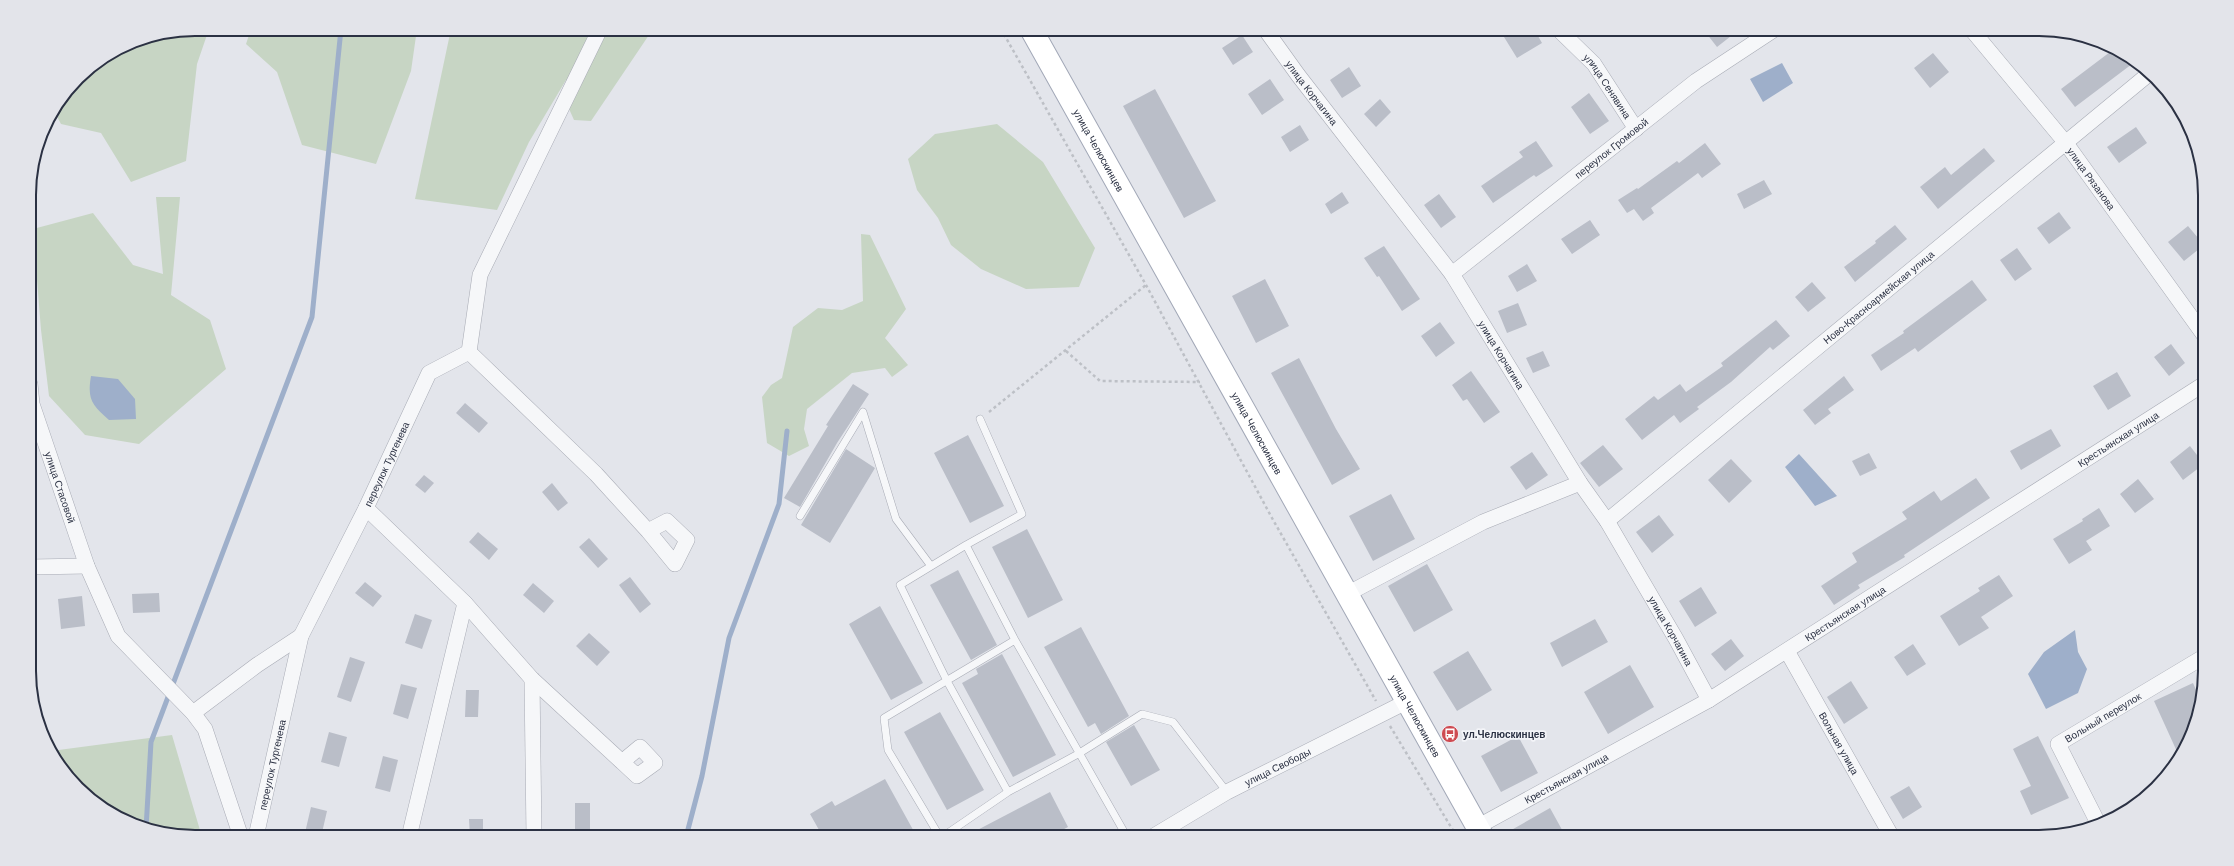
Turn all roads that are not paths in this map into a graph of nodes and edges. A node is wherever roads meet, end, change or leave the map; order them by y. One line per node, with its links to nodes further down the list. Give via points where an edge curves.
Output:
1 (597, 36): 12 (street, via 480,275)
2 (1035, 36): 25 (main road, улица Челюскинцев)
3 (1270, 36): 10 (street, улица Корчагина)
4 (1565, 36): 8 (street, улица Сенявина, via 1594,64)
5 (1764, 36): 8 (street, переулок Громовой, via 1696,81)
6 (1977, 36): 9 (street, улица Рязанова)
7 (2145, 77): 9 (street, Ново-Красноармейская улица)
8 (1636, 129): 10 (street, переулок Громовой)
9 (2065, 142): 11 (street, улица Рязанова); 19 (street, Ново-Красноармейская улица)
10 (1452, 274): 16 (street, улица Корчагина)
11 (2198, 327)
12 (469, 352): 17 (street, переулок Тургенева, via 429,373); 20 (street, via 596,474)
13 (2198, 388): 29 (street, Крестьянская улица)
14 (36, 416): 22 (street, улица Стасовой)
15 (980, 419): 21 (lane, via 1022,514)
16 (1580, 483): 19 (street, улица Корчагина); 25 (street, via 1483,522)
17 (366, 508): 26 (street); 27 (street, переулок Тургенева)
18 (800, 516): 23 (lane, via 863,412 896,519)
19 (1607, 521): 33 (street, улица Корчагина)
20 (648, 531)
21 (966, 545): 23 (lane); 28 (lane)
22 (87, 566): 24 (street); 35 (street, улица Стасовой, via 118,636)
23 (931, 566): 32 (lane, via 900,585)
24 (36, 567)
25 (1347, 594): 34 (main road, улица Челюскинцев)
26 (465, 603): 31 (street); 43 (street)
27 (300, 636): 35 (street); 42 (street, переулок Тургенева)
28 (1015, 640): 32 (lane); 36 (lane)
29 (1787, 651): 33 (street, Крестьянская улица); 51 (street, Вольная улица)
30 (2198, 660): 40 (street, Вольный переулок, via 2058,744)
31 (532, 679): 37 (street); 44 (street)
32 (947, 680): 38 (lane); 45 (lane, via 884,718 888,750)
33 (1709, 700): 50 (street, Крестьянская улица)
34 (1406, 702): 39 (street, улица Свободы); 49 (main road, улица Челюскинцев)
35 (193, 713): 41 (street, улица Стасовой, via 205,729)
36 (1078, 754): 38 (lane); 39 (lane, via 1142,714 1173,722); 47 (lane)
37 (622, 762)
38 (1008, 792): 46 (lane)
39 (1227, 792): 48 (street, улица Свободы)
40 (2096, 820)
41 (240, 830)
42 (259, 830)
43 (410, 830)
44 (534, 830)
45 (937, 830)
46 (951, 830)
47 (1123, 830)
48 (1164, 830)
49 (1476, 830)
50 (1483, 830)
51 (1888, 830)

